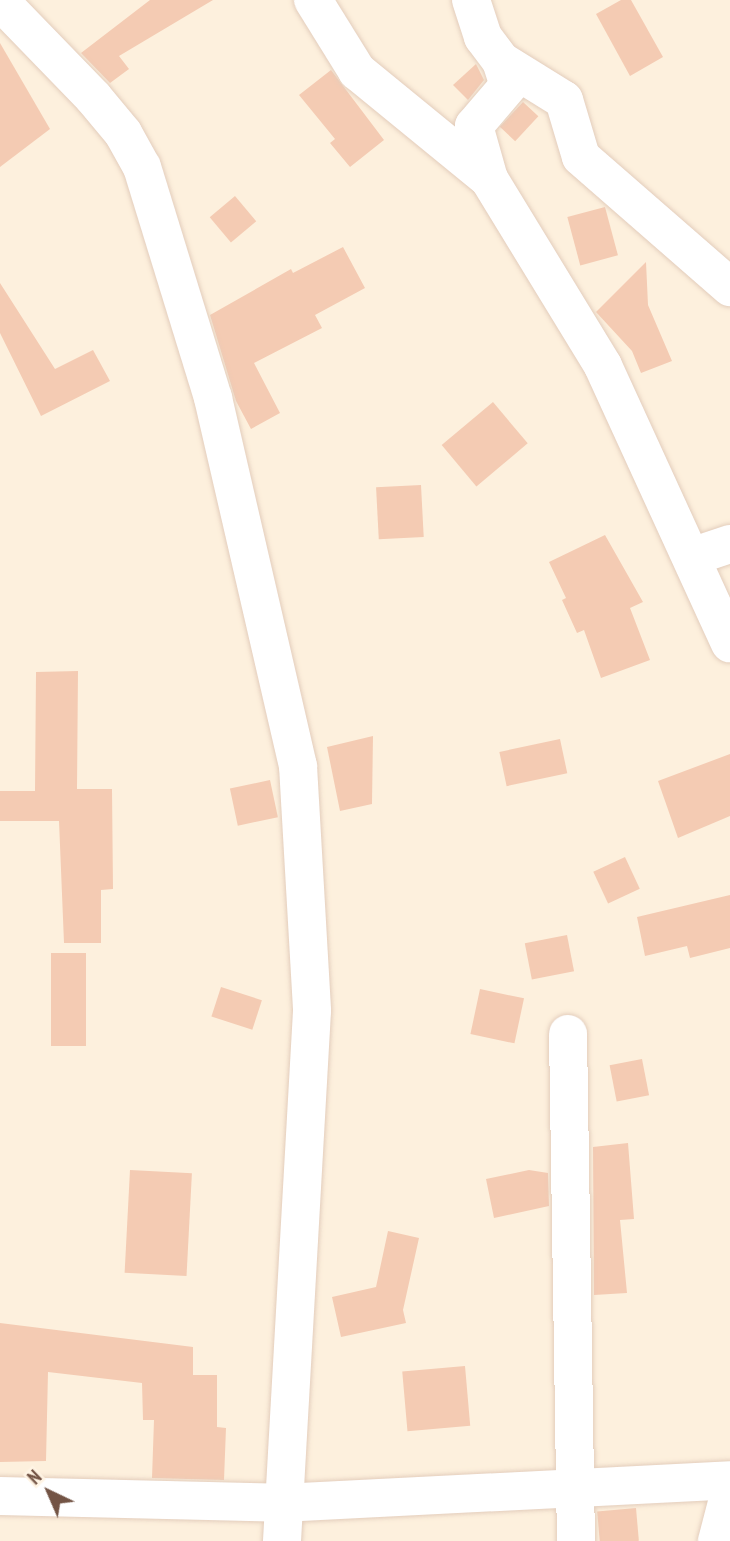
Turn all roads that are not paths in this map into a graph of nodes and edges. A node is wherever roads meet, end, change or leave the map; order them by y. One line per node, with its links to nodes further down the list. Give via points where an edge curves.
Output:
1 (313, 0): 5 (street, via 357,71)
2 (471, 0): 4 (street, via 483,37)
3 (0, 1): 15 (street, via 93,97 123,133 142,167 213,398 298,766 312,1011)
4 (500, 61): 5 (street, via 509,85 474,126); 6 (street, via 564,100 581,157)
5 (489, 178): 8 (street, via 603,366)
6 (730, 287)
7 (730, 544): 8 (street)
8 (691, 556): 9 (street)
9 (730, 643)
10 (568, 1034): 12 (street)
11 (730, 1480): 12 (street)
12 (577, 1489): 15 (street); 17 (street)
13 (730, 1491): 18 (street)
14 (0, 1496): 15 (street)
15 (281, 1503): 16 (street)
16 (282, 1541)
17 (576, 1541)
18 (717, 1541)

